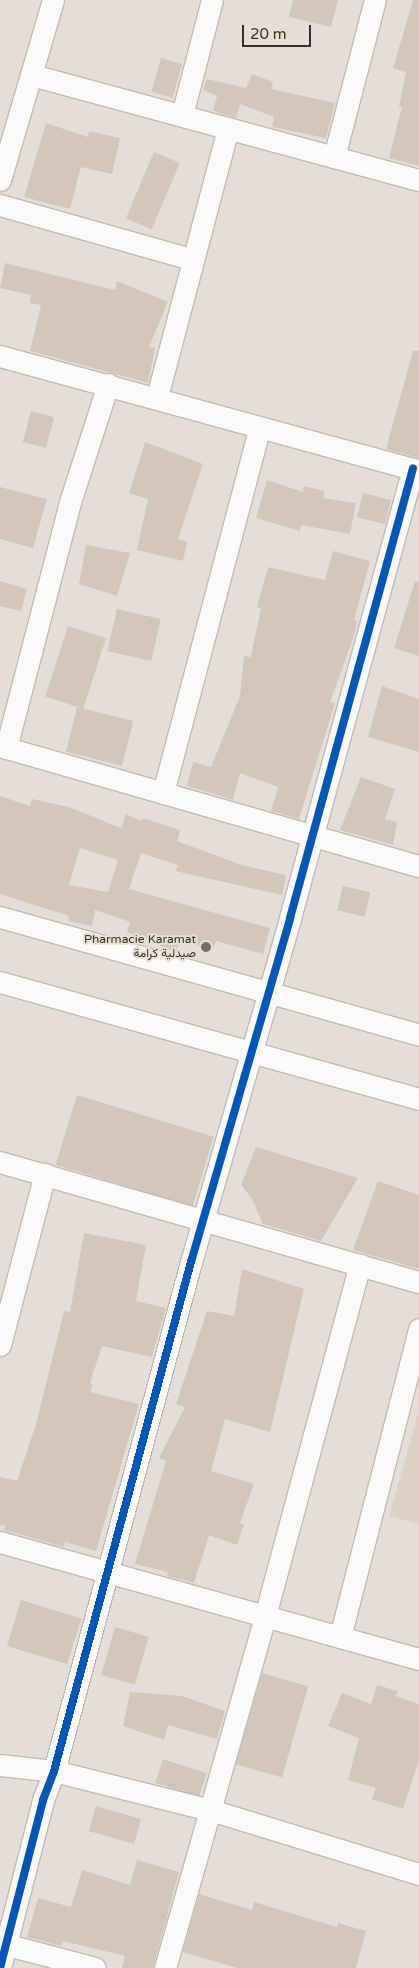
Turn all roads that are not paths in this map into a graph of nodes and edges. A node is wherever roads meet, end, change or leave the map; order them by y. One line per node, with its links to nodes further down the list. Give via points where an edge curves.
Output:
1 (53, 0): 4 (street)
2 (212, 0): 5 (street)
3 (374, 0): 7 (street)
4 (32, 76): 5 (street); 8 (street)
5 (182, 115): 6 (street)
6 (228, 128): 7 (street); 11 (street)
7 (334, 157): 9 (street)
8 (0, 180)
9 (419, 180)
10 (0, 205): 11 (street)
11 (191, 259): 14 (street)
12 (0, 356): 13 (street)
13 (108, 384): 14 (street); 17 (street, via 70,502)
14 (157, 397): 15 (street)
15 (259, 429): 16 (street); 18 (street)
16 (416, 470): 19 (street)
17 (3, 747): 18 (street)
18 (163, 793): 19 (street)
19 (313, 836): 20 (street); 23 (street)
20 (419, 866)
21 (0, 917): 23 (street)
22 (0, 982): 25 (street)
23 (268, 994): 24 (street); 25 (street)
24 (419, 1035)
25 (250, 1051): 26 (street); 29 (street)
26 (419, 1099)
27 (0, 1162): 28 (street)
28 (45, 1174): 29 (street); 33 (street)
29 (202, 1220): 30 (street); 35 (street)
30 (360, 1265): 31 (street); 36 (street)
31 (419, 1282)
32 (419, 1329): 37 (street)
33 (0, 1345)
34 (0, 1542): 35 (street)
35 (106, 1573): 36 (street); 40 (street)
36 (265, 1616): 37 (street); 41 (street)
37 (340, 1637): 38 (street)
38 (419, 1659)
39 (0, 1765): 40 (street)
40 (54, 1771): 41 (street); 43 (street, via 43,1800)
41 (211, 1810): 42 (street); 46 (street)
42 (419, 1874)
43 (4, 1944): 44 (street); 45 (street)
44 (0, 1968)
45 (95, 1968)
46 (164, 1968)

